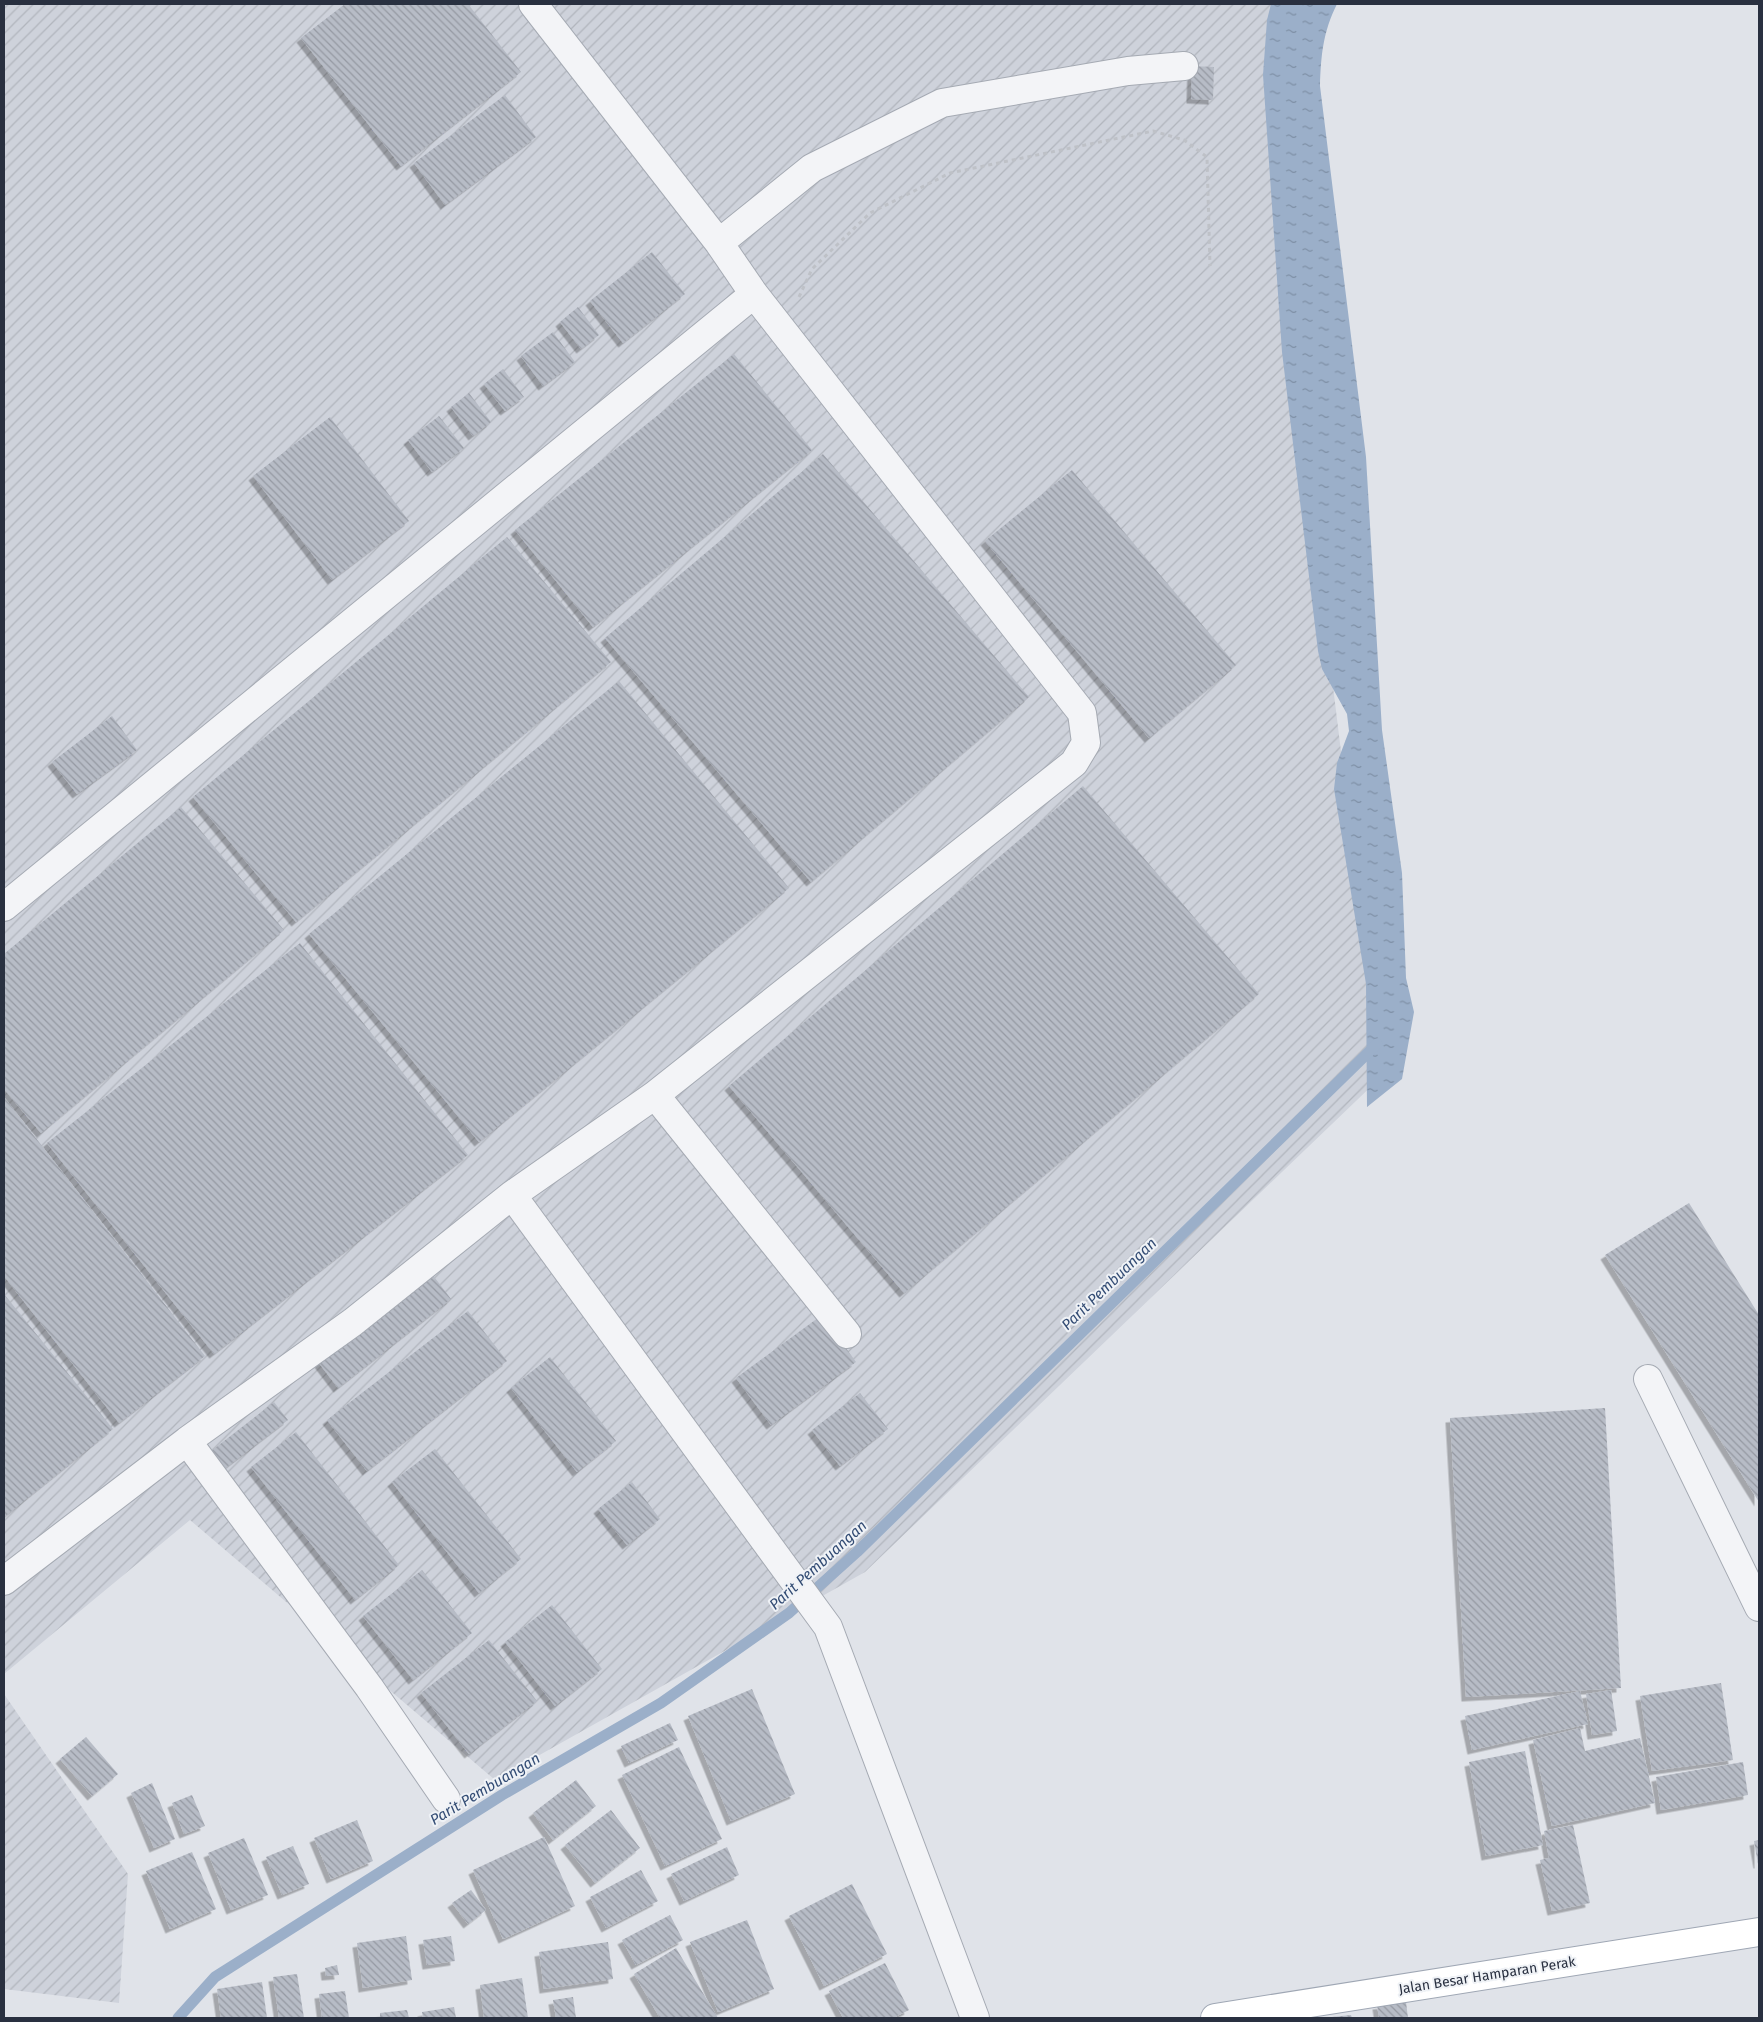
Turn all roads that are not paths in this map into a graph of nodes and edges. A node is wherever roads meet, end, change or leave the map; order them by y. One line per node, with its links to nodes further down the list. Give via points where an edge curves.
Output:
1 (533, 4): 3 (lane)
2 (1184, 66): 3 (lane, via 1128,71 942,103 812,168)
3 (719, 243): 4 (lane)
4 (754, 294): 5 (lane); 6 (lane, via 1082,713 1086,743 1074,762)
5 (4, 907)
6 (654, 1095): 7 (lane); 8 (lane)
7 (512, 1195): 10 (lane, via 353,1322); 15 (lane, via 828,1627)
8 (847, 1334)
9 (1648, 1379): 12 (lane)
10 (188, 1441): 11 (lane); 13 (lane, via 370,1687)
11 (4, 1580)
12 (1759, 1607)
13 (446, 1799)
14 (1759, 1932): 16 (main road, Jalan Besar Hamparan Perak)
15 (975, 2018)
16 (1215, 2018)

